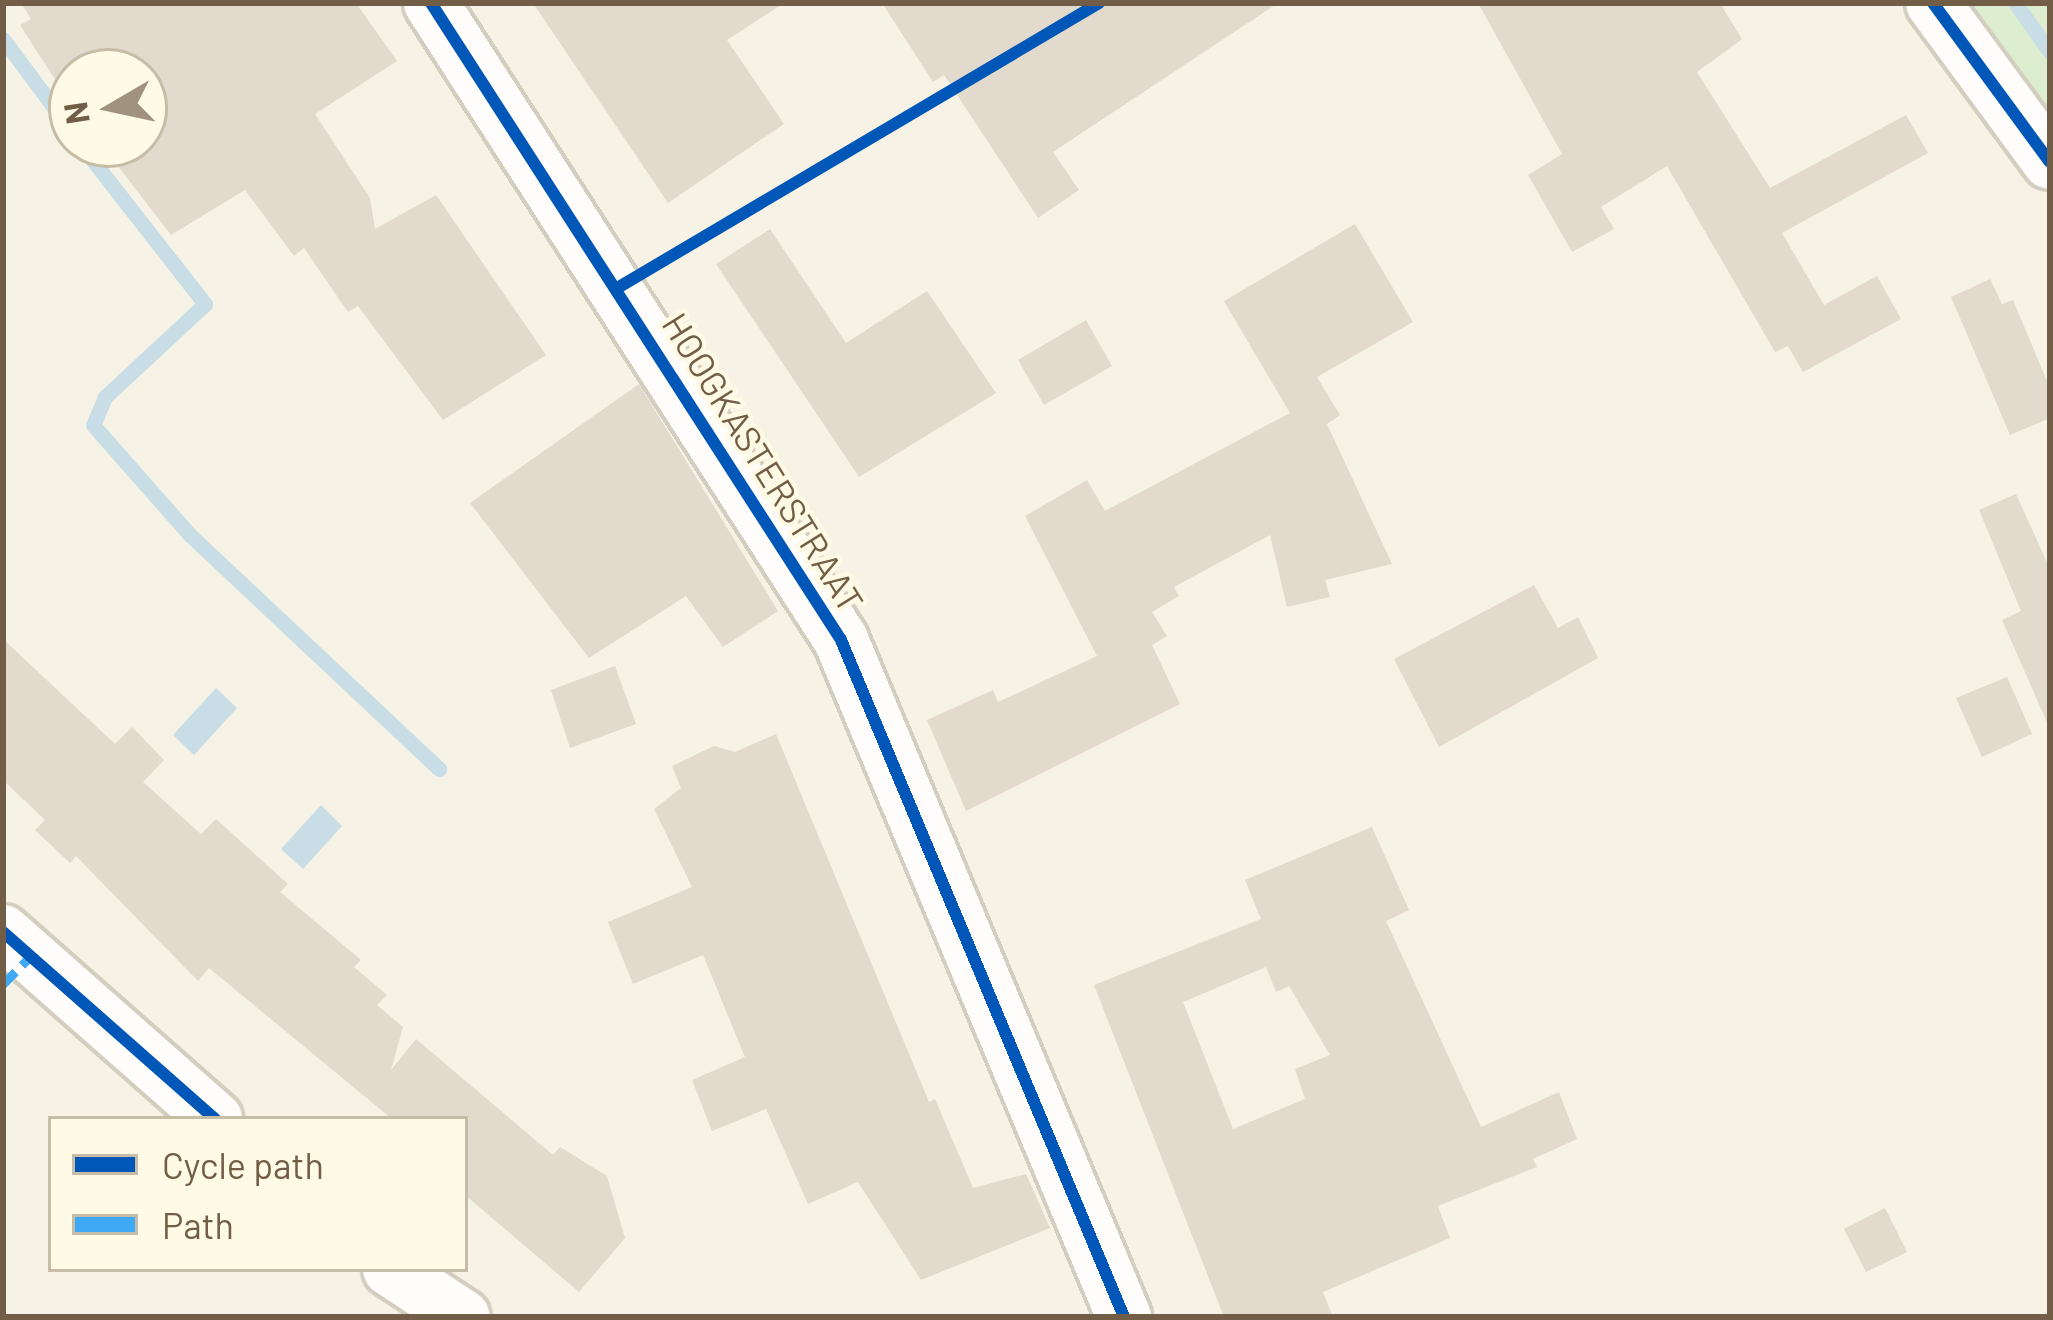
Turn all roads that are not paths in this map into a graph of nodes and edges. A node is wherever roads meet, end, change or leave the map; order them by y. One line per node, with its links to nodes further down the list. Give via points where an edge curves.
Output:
1 (431, 3): 8 (street, HOOGKASTERSTRAAT, via 841,640)
2 (1933, 3): 3 (street)
3 (2050, 162)
4 (3, 932): 5 (street)
5 (212, 1116)
6 (395, 1272): 7 (street)
7 (463, 1317)
8 (1124, 1317)

